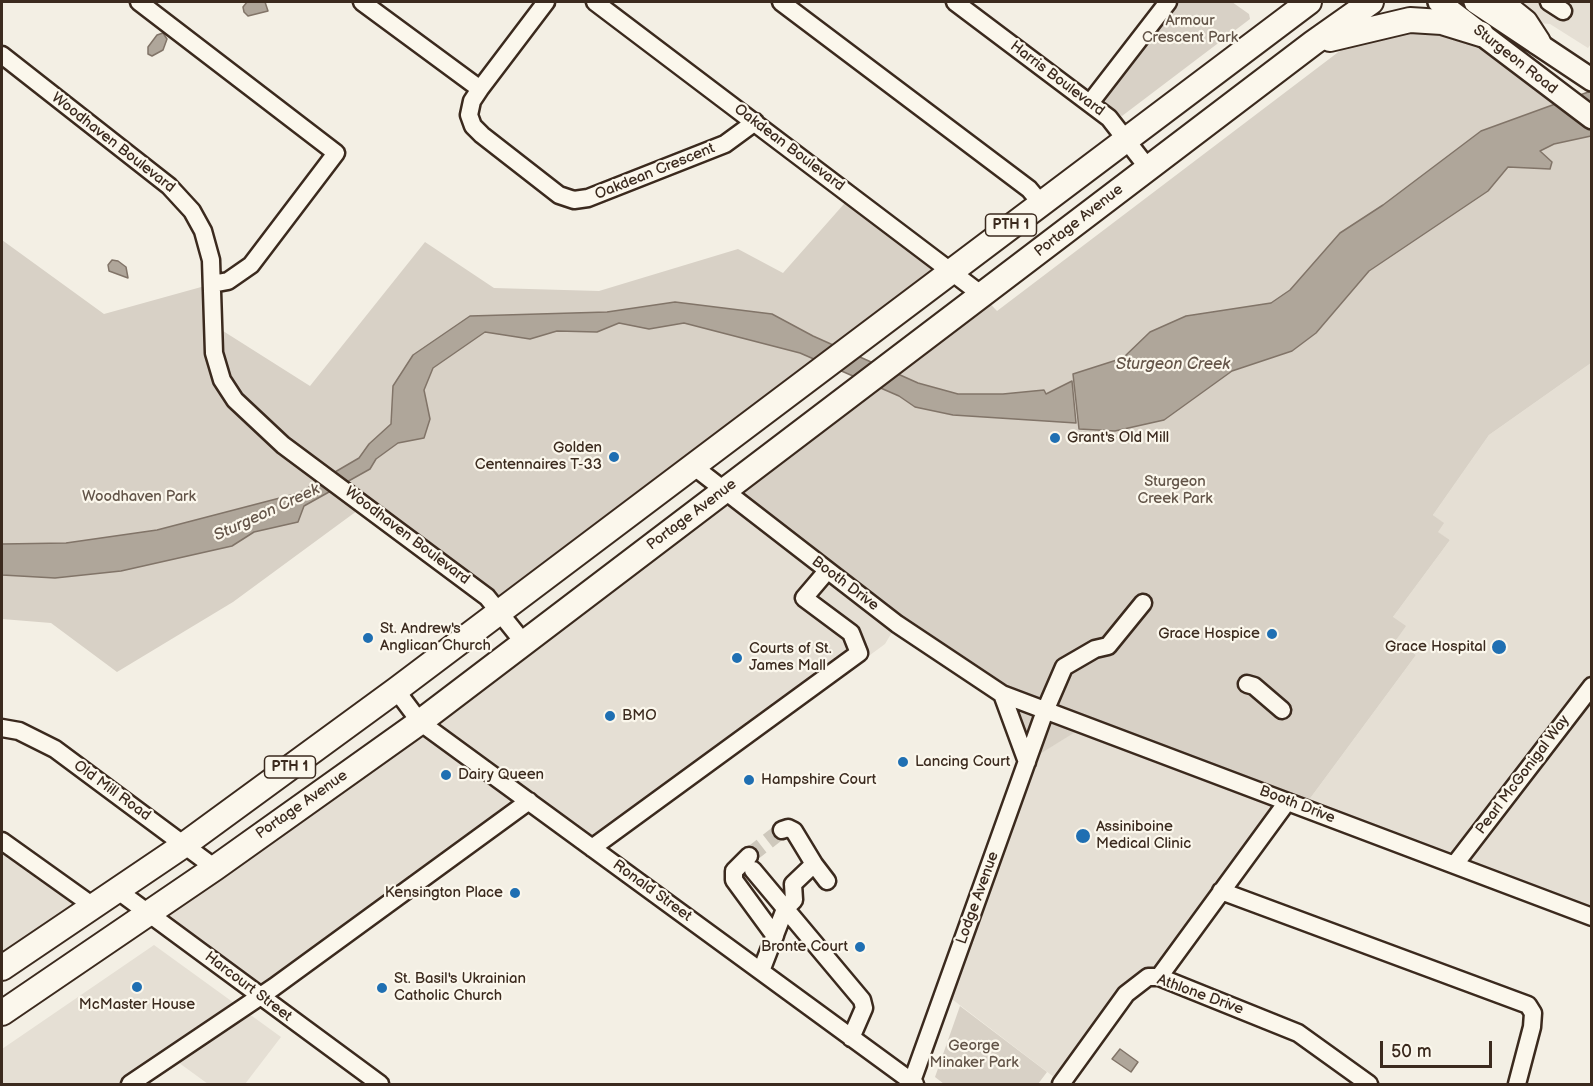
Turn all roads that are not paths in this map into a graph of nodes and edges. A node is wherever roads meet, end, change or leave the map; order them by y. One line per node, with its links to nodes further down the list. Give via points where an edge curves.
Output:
1 (139, 2): 26 (street, via 336,153 251,265 228,281)
2 (362, 2): 18 (street)
3 (546, 2): 18 (street, Oakdean Crescent)
4 (595, 2): 21 (street, Oakdean Boulevard)
5 (781, 2): 24 (street, via 1029,189)
6 (955, 2): 19 (street, Harris Boulevard)
7 (1168, 2): 19 (street)
8 (1309, 2): 22 (highway, PTH 1)
9 (1371, 2): 15 (highway, Portage Avenue / PTH 1)
10 (1439, 2): 13 (main road, Sturgeon Road)
11 (1475, 2): 14 (main road, Sturgeon Road)
12 (1500, 2): 14 (highway, via 1525,22)
13 (1480, 34): 15 (highway, via 1442,22 1410,20); 20 (main road, Sturgeon Road)
14 (1538, 42): 17 (main road, Sturgeon Road)
15 (1313, 43): 23 (highway, Portage Avenue / PTH 1)
16 (2, 55): 26 (street, Woodhaven Boulevard, via 183,201 203,231 211,260)
17 (1592, 80)
18 (480, 89): 21 (street, Oakdean Crescent, via 470,110 477,130 559,195 574,200 725,144)
19 (1090, 103): 22 (street, Harris Boulevard, via 1109,117)
20 (1592, 118)
21 (754, 122): 25 (street, Oakdean Boulevard)
22 (1125, 139): 23 (street, Harris Boulevard); 24 (highway, PTH 1)
23 (1148, 168): 27 (highway, Portage Avenue / PTH 1)
24 (1040, 202): 25 (highway, PTH 1)
25 (949, 271): 27 (street, Oakdean Boulevard); 28 (highway, PTH 1)
26 (212, 284): 32 (street, Woodhaven Boulevard, via 214,353 222,380 243,409 283,445 487,597)
27 (982, 296): 29 (highway, Portage Avenue / PTH 1)
28 (693, 466): 29 (street, Booth Drive); 32 (highway, PTH 1)
29 (723, 491): 30 (street, Booth Drive); 33 (highway, Portage Avenue / PTH 1)
30 (827, 571): 37 (street, Booth Drive, via 897,624); 48 (street, via 804,598 852,633 859,652)
31 (1143, 603): 39 (street, Lodge Avenue, via 1108,646 1064,667)
32 (498, 612): 33 (street, Woodhaven Boulevard); 36 (highway, PTH 1)
33 (524, 643): 40 (highway, Portage Avenue / PTH 1)
34 (1247, 684): 38 (street)
35 (1592, 686): 50 (street, Pearl McGonigal Way)
36 (396, 690): 40 (street, Ronald Street); 47 (highway, PTH 1)
37 (1002, 694): 39 (street, Booth Drive); 42 (street)
38 (1282, 710)
39 (1046, 711): 42 (street, Lodge Avenue); 44 (street, Booth Drive)
40 (420, 722): 43 (street, Ronald Street); 51 (highway, Portage Avenue / PTH 1)
41 (2, 728): 47 (street, Old Mill Road, via 19,731 56,749)
42 (1027, 762): 68 (street, Lodge Avenue)
43 (529, 801): 48 (street, Ronald Street); 63 (street)
44 (1287, 802): 50 (street, Booth Drive); 54 (street)
45 (783, 830): 49 (street, via 794,831)
46 (2, 841): 55 (street)
47 (184, 844): 51 (street, Old Mill Road); 53 (highway, PTH 1)
48 (592, 848): 61 (street, Ronald Street)
49 (814, 864): 52 (street); 56 (street, via 797,878 794,900)
50 (1455, 864): 58 (street, Booth Drive)
51 (215, 868): 57 (highway, Portage Avenue / PTH 1)
52 (827, 881)
53 (117, 890): 55 (highway, PTH 1); 57 (street, Harcourt Street)
54 (1221, 891): 62 (street); 71 (street, via 1528,1005 1533,1013 1533,1027)
55 (93, 906): 60 (highway, PTH 1)
56 (785, 909): 59 (street); 59 (street, via 751,863 734,871 734,879); 65 (street, via 862,1000 864,1008)
57 (148, 913): 63 (street, Harcourt Street); 64 (highway, Portage Avenue / PTH 1)
58 (1592, 917)
59 (775, 936): 61 (street)
60 (2, 969)
61 (761, 972): 65 (street, Ronald Street)
62 (1159, 977): 69 (street, Athlone Drive, via 1148,977 1126,994); 70 (street, Athlone Drive, via 1298,1033)
63 (260, 996): 66 (street); 67 (street, Harcourt Street)
64 (2, 1013)
65 (852, 1038): 68 (street, Ronald Street)
66 (130, 1084)
67 (380, 1084)
68 (913, 1084)
69 (1061, 1084)
70 (1369, 1084)
71 (1517, 1084)

